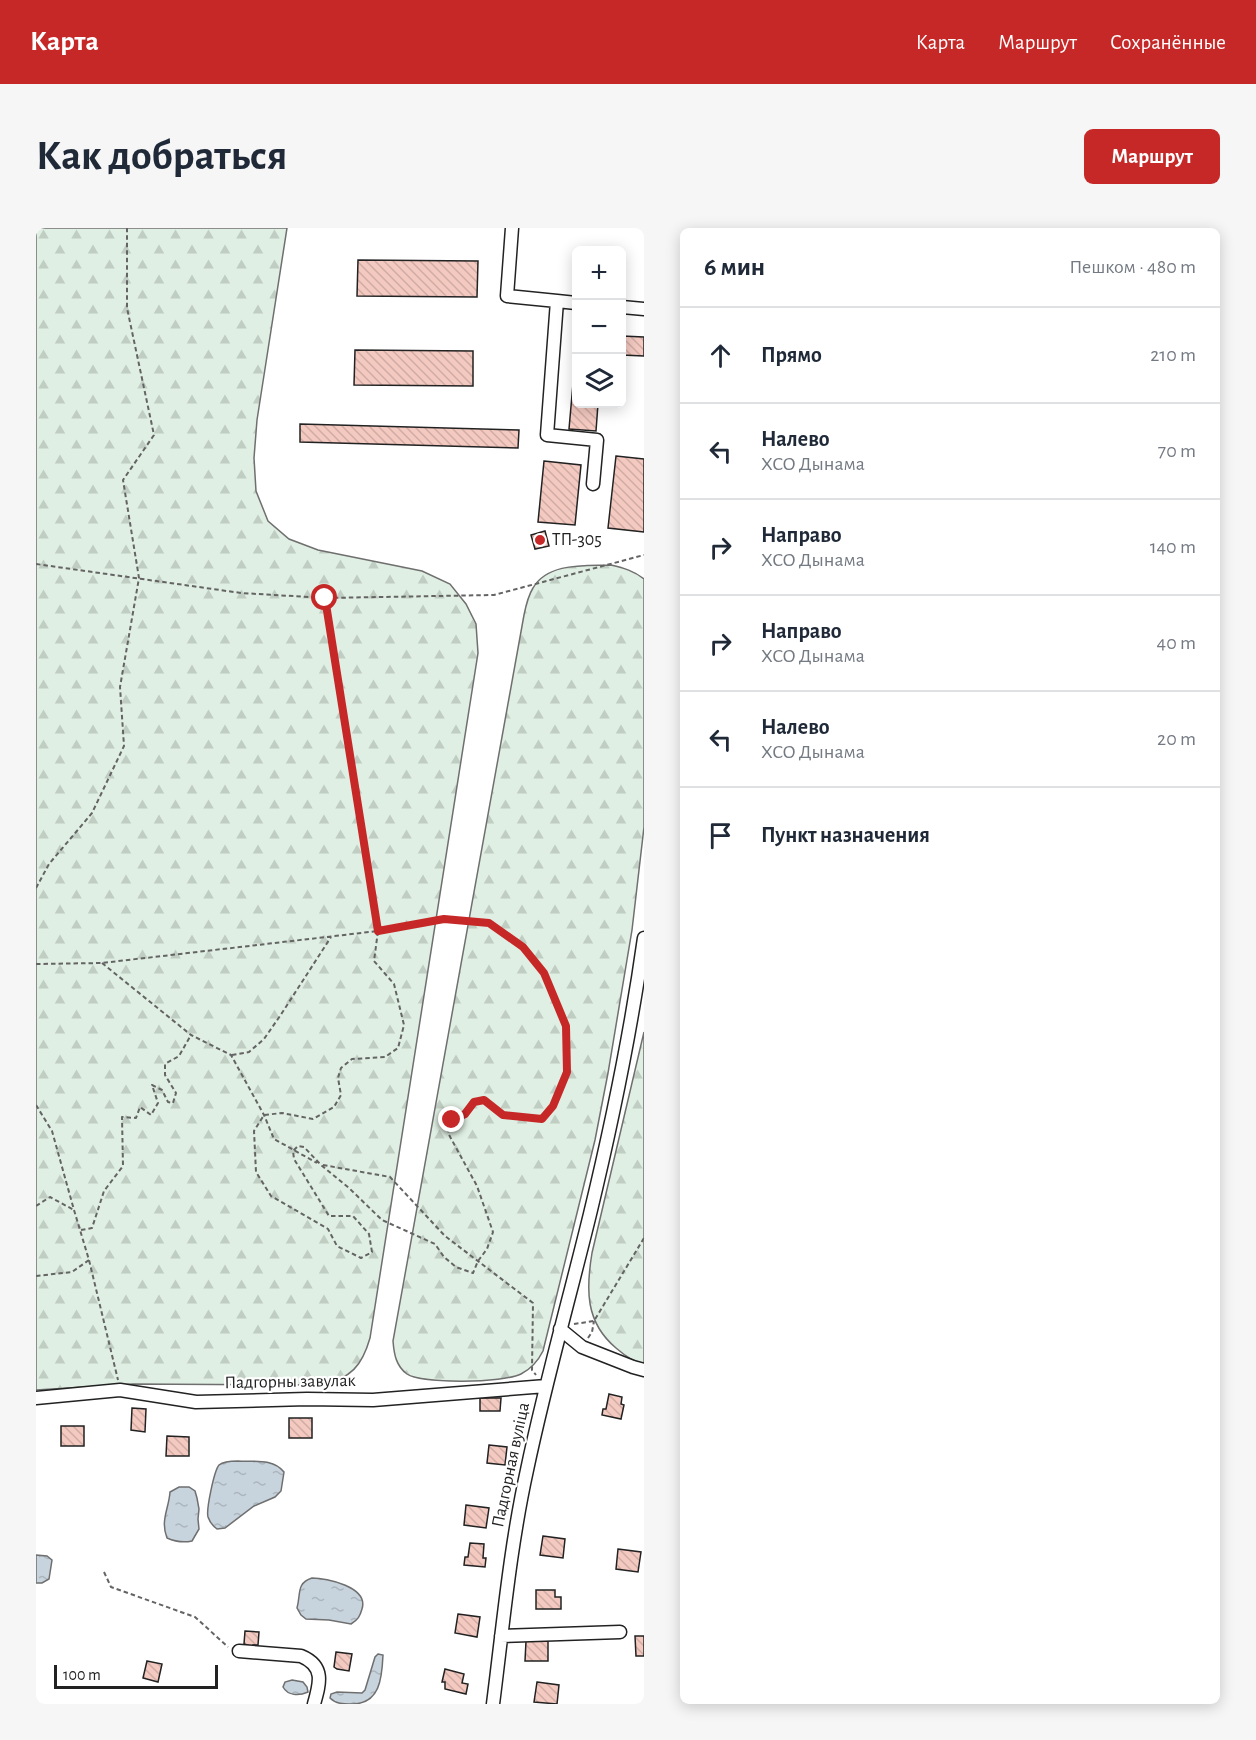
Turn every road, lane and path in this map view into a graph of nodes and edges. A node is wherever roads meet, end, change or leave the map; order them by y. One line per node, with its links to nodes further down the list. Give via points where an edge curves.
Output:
1 (127, 228): 10 (path, via 127,308 154,435 123,480)
2 (512, 228): 3 (street, via 507,296)
3 (557, 301): 4 (street); 7 (street, via 547,435 597,440)
4 (572, 303)
5 (626, 307): 6 (street)
6 (644, 309)
7 (593, 484)
8 (644, 555): 11 (path, via 494,595)
9 (36, 564): 10 (path)
10 (139, 578): 11 (path, via 241,593); 12 (path, via 120,687 124,746 92,813 49,864)
11 (325, 598): 13 (path)
12 (36, 888)
13 (378, 931): 14 (path); 21 (path, via 374,961 394,984 404,1025 398,1048 386,1057 352,1059 341,1068 340,1095 334,1107 313,1119 282,1113); 29 (path, via 444,919 489,923 523,947 544,973 566,1026 567,1072 553,1106 542,1119 503,1115 484,1100 474,1102 465,1114 452,1120 448,1133 477,1185 493,1232)
14 (332, 937): 16 (path); 19 (path, via 264,1039 249,1052)
15 (644, 938): 32 (street, Падгорная вуліца, via 616,1099)
16 (102, 963): 17 (path); 18 (path)
17 (36, 964)
18 (191, 1035): 19 (path); 26 (path, via 179,1056 165,1064 165,1075 176,1093 173,1103 152,1085 158,1103 151,1115 140,1107 136,1118 122,1117 123,1166 104,1191 92,1228)
19 (231, 1055): 21 (path)
20 (36, 1105): 25 (path, via 52,1131)
21 (264, 1115): 22 (path, via 274,1139); 22 (path, via 254,1131 256,1172 271,1196 328,1229 337,1246 361,1258 372,1252 369,1234 353,1216 329,1216 294,1159)
22 (294, 1151): 23 (path); 23 (path, via 298,1146 304,1147)
23 (321, 1165): 29 (path, via 390,1177 446,1236); 29 (path, via 382,1220 435,1245 456,1267 473,1273)
24 (36, 1206): 25 (path, via 50,1197)
25 (74, 1210): 26 (path)
26 (81, 1230): 28 (path)
27 (644, 1238): 31 (path)
28 (89, 1260): 30 (path, via 72,1272); 36 (path)
29 (478, 1261): 35 (path, via 533,1303 532,1370)
30 (36, 1276)
31 (594, 1321): 32 (path); 33 (path)
32 (560, 1329): 33 (street); 35 (street, Падгорная вуліца)
33 (582, 1347): 34 (street)
34 (644, 1370)
35 (546, 1386): 36 (street, Падгорны завулак, via 373,1400 196,1402); 40 (street, Падгорная вуліца, via 515,1528)
36 (120, 1390): 37 (street, Падгорны завулак)
37 (36, 1398)
38 (104, 1572): 41 (path, via 111,1587 195,1617 228,1647)
39 (620, 1632): 40 (street)
40 (501, 1636): 43 (street, Падгорная вуліца)
41 (239, 1651): 42 (street, via 309,1659 320,1676)
42 (314, 1704)
43 (493, 1704)

